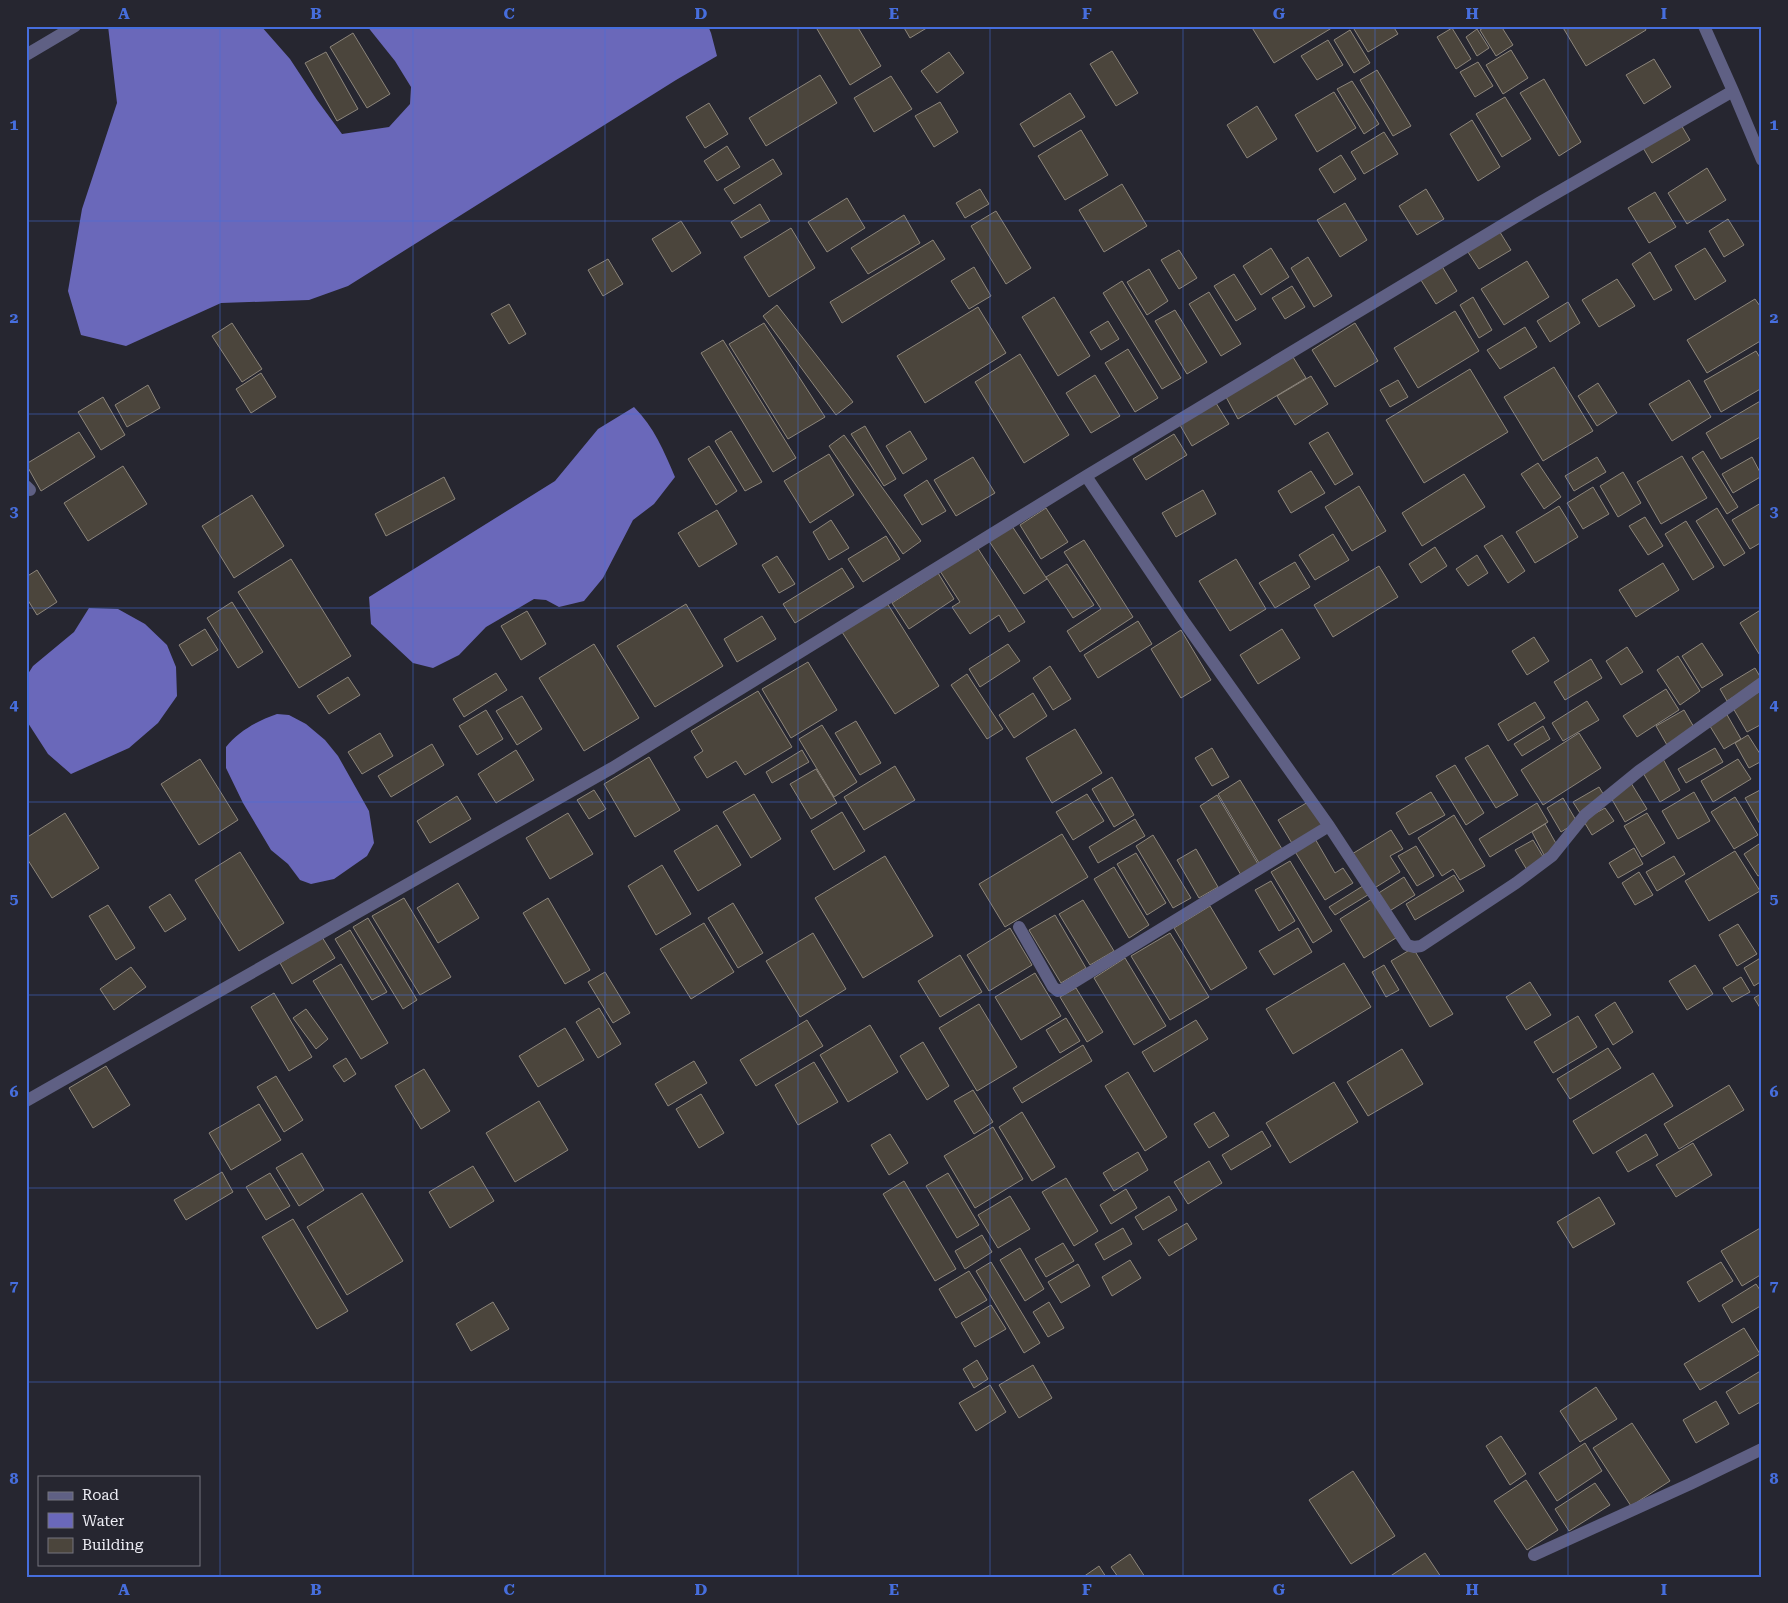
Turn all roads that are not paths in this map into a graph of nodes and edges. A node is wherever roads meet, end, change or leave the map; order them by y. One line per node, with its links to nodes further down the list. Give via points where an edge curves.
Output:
1 (75, 26): 3 (street)
2 (1704, 26): 4 (street)
3 (26, 55)
4 (1733, 91): 5 (street); 6 (street, via 1539,203)
5 (1762, 160)
6 (1086, 476): 8 (street, via 1185,623); 10 (street, via 612,768)
7 (1762, 683): 8 (street, via 1631,777 1585,815 1552,856 1422,946 1407,945)
8 (1329, 826): 9 (street, via 1058,991)
9 (1018, 927)
10 (26, 1101)
11 (1762, 1449): 12 (street)
12 (1534, 1555)

